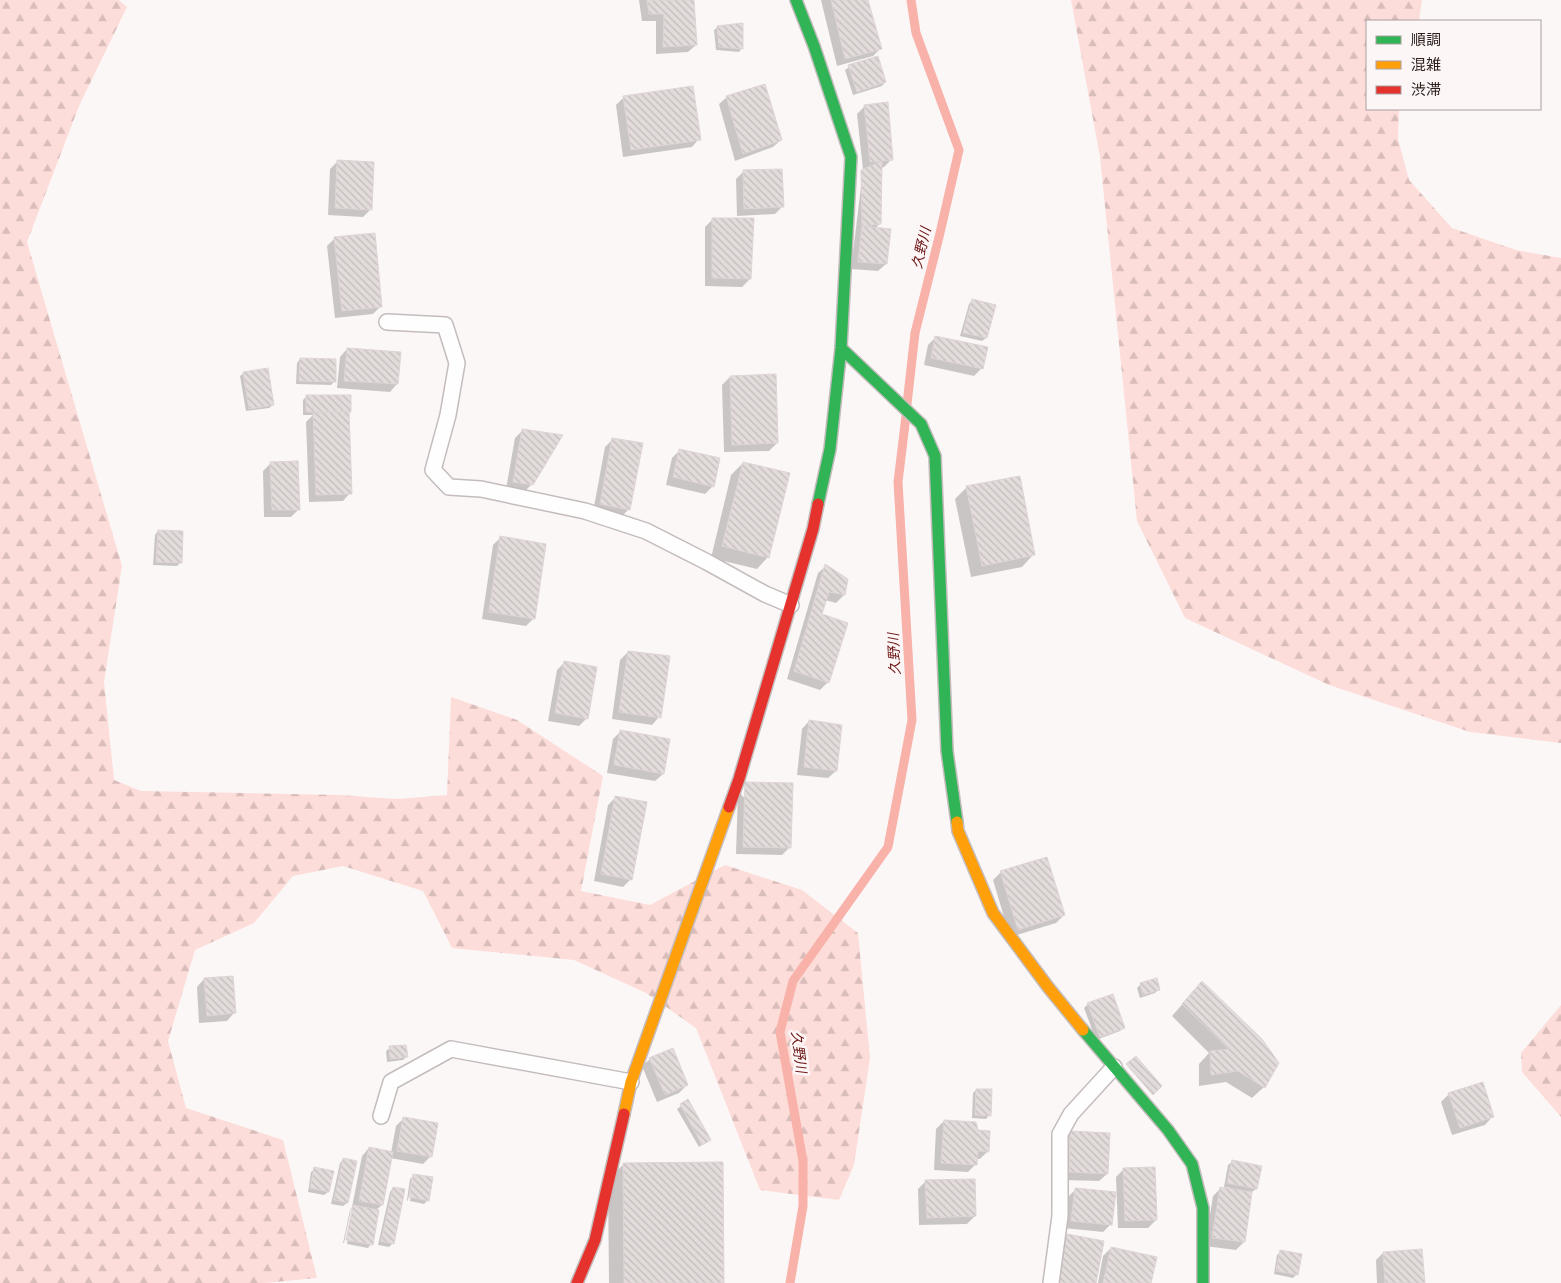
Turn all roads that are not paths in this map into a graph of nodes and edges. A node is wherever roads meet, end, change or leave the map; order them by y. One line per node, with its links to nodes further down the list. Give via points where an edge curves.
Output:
1 (796, 0): 3 (street, via 851,157)
2 (386, 322): 4 (lane, via 445,325 457,363 448,415 433,470 449,487 481,489 585,511 646,531)
3 (841, 348): 4 (street, via 830,449 813,529); 5 (street, via 921,424 935,456 947,751 958,831 993,912 1048,987)
4 (791, 605): 6 (street, via 738,779)
5 (1114, 1067): 9 (lane, via 1071,1114 1060,1134 1060,1216); 10 (street, via 1168,1130 1192,1164 1203,1208)
6 (632, 1082): 7 (lane, via 451,1049 391,1082); 8 (street, via 595,1240)
7 (381, 1116)
8 (577, 1283)
9 (1051, 1283)
10 (1203, 1283)

